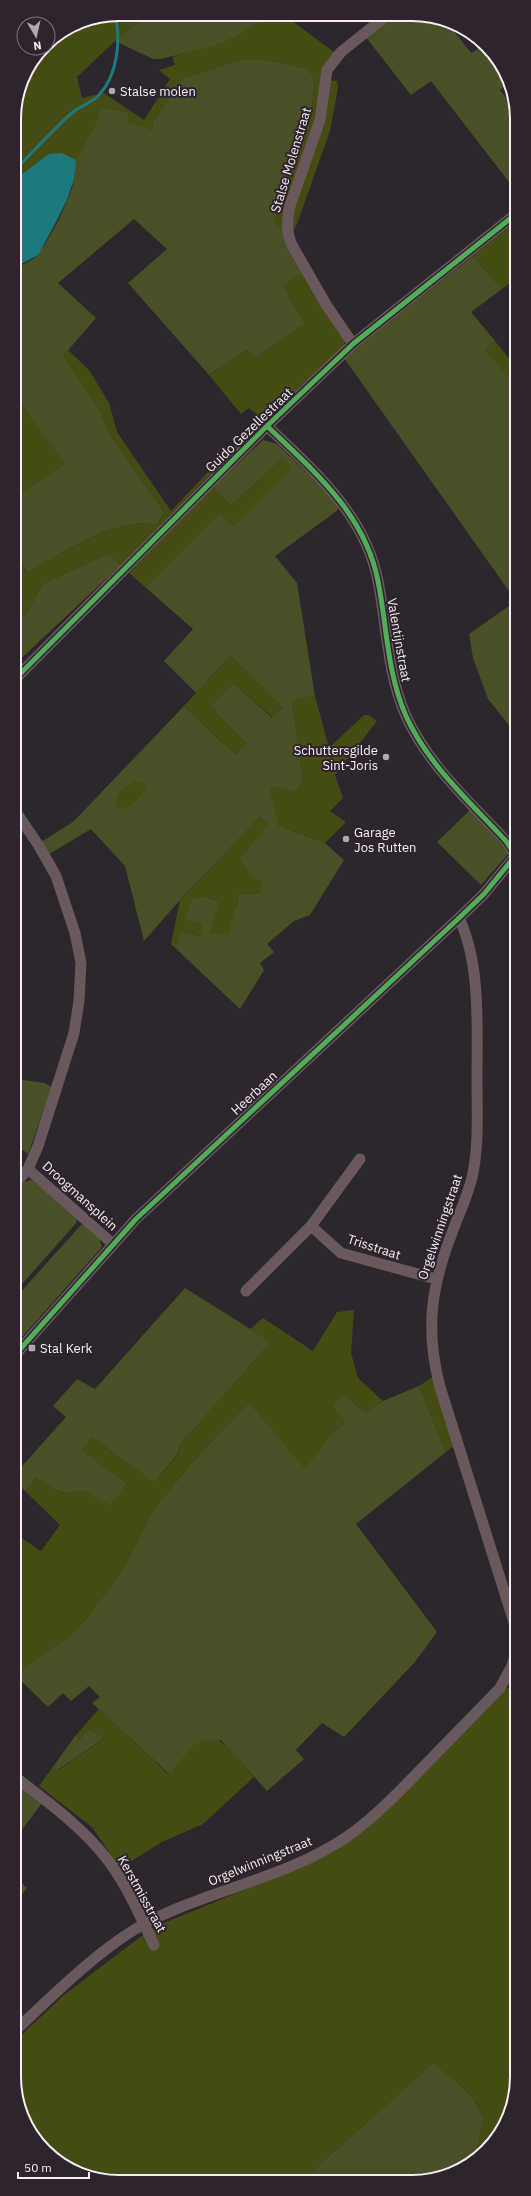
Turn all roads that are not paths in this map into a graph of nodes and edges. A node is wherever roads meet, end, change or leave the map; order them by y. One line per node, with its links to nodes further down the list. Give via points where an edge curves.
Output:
1 (380, 21): 3 (street, Stalse Molenstraat, via 341,52 327,70 320,120 287,219 288,235 292,245 327,306)
2 (510, 219): 3 (street, Guido Gezellestraat)
3 (353, 344): 4 (street, Guido Gezellestraat)
4 (267, 426): 5 (street, Guido Gezellestraat); 7 (street, Valentijnstraat, via 331,489 355,520 374,561 392,675 412,727 435,762)
5 (21, 673)
6 (21, 819): 11 (street, via 56,876 75,933 81,963 74,1033 38,1146)
7 (510, 848)
8 (510, 863): 9 (street, Heerbaan)
9 (459, 918): 14 (street, Heerbaan, via 154,1202); 15 (street, Orgelwinningstraat, via 467,937 476,1005 477,1141 469,1189)
10 (360, 1160): 13 (street)
11 (28, 1169): 12 (street); 14 (street, Droogmansplein)
12 (21, 1177)
13 (312, 1226): 15 (street, Trisstraat, via 341,1253); 16 (street)
14 (113, 1244): 17 (street, Heerbaan)
15 (436, 1279): 18 (street, Orgelwinningstraat, via 432,1298 431,1329 437,1374)
16 (246, 1291)
17 (21, 1348)
18 (510, 1609)
19 (510, 1670): 21 (street, Orgelwinningstraat, via 500,1688 386,1804 348,1836 290,1866 192,1902)
20 (21, 1782): 21 (street, Kerstmisstraat, via 59,1810 107,1859)
21 (144, 1924): 22 (street, Kerstmisstraat); 23 (street, Orgelwinningstraat, via 105,1951)
22 (154, 1945)
23 (21, 2025)

